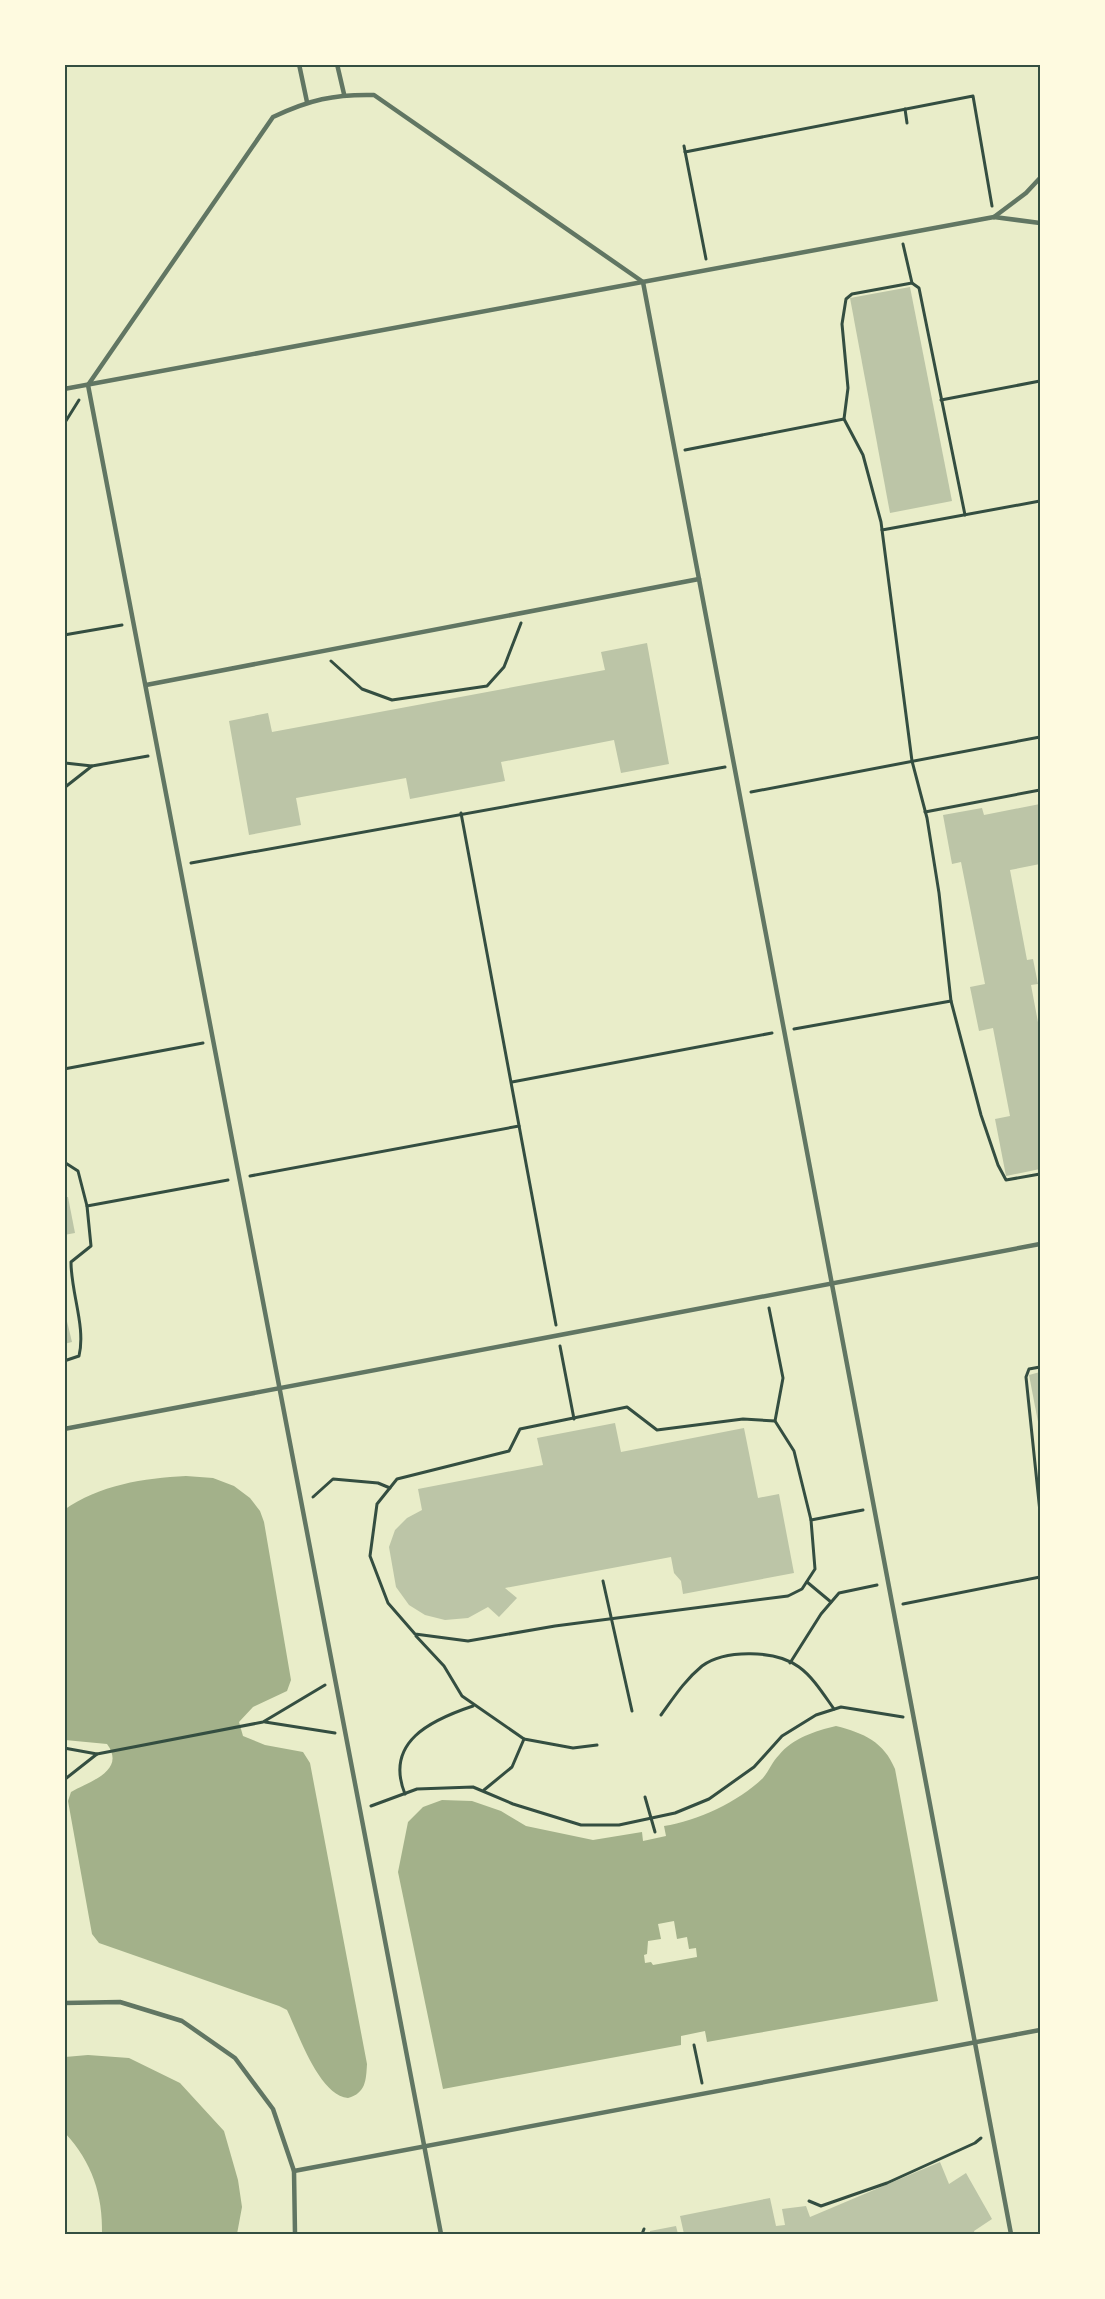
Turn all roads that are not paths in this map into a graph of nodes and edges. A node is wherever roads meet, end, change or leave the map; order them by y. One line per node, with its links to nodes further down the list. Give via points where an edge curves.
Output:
1 (299, 64): 4 (lane)
2 (338, 64): 3 (lane)
3 (344, 94): 4 (lane); 8 (lane, via 374,95)
4 (306, 102): 9 (lane, via 273,117)
5 (1041, 178): 6 (lane)
6 (994, 217): 7 (lane); 8 (lane)
7 (1041, 223)
8 (643, 282): 9 (lane); 11 (lane)
9 (88, 385): 10 (lane); 12 (lane)
10 (64, 389)
11 (699, 579): 12 (lane); 14 (lane)
12 (146, 685): 15 (lane)
13 (1041, 1244): 14 (lane)
14 (831, 1284): 15 (lane); 19 (lane)
15 (280, 1389): 16 (lane); 20 (lane)
16 (64, 1429)
17 (64, 2003): 21 (lane, via 120,2002 182,2021 235,2058 273,2109)
18 (1041, 2030): 19 (lane)
19 (975, 2042): 20 (lane); 24 (lane)
20 (424, 2146): 21 (lane); 23 (lane)
21 (294, 2170): 22 (lane)
22 (295, 2235)
23 (441, 2235)
24 (1011, 2235)

